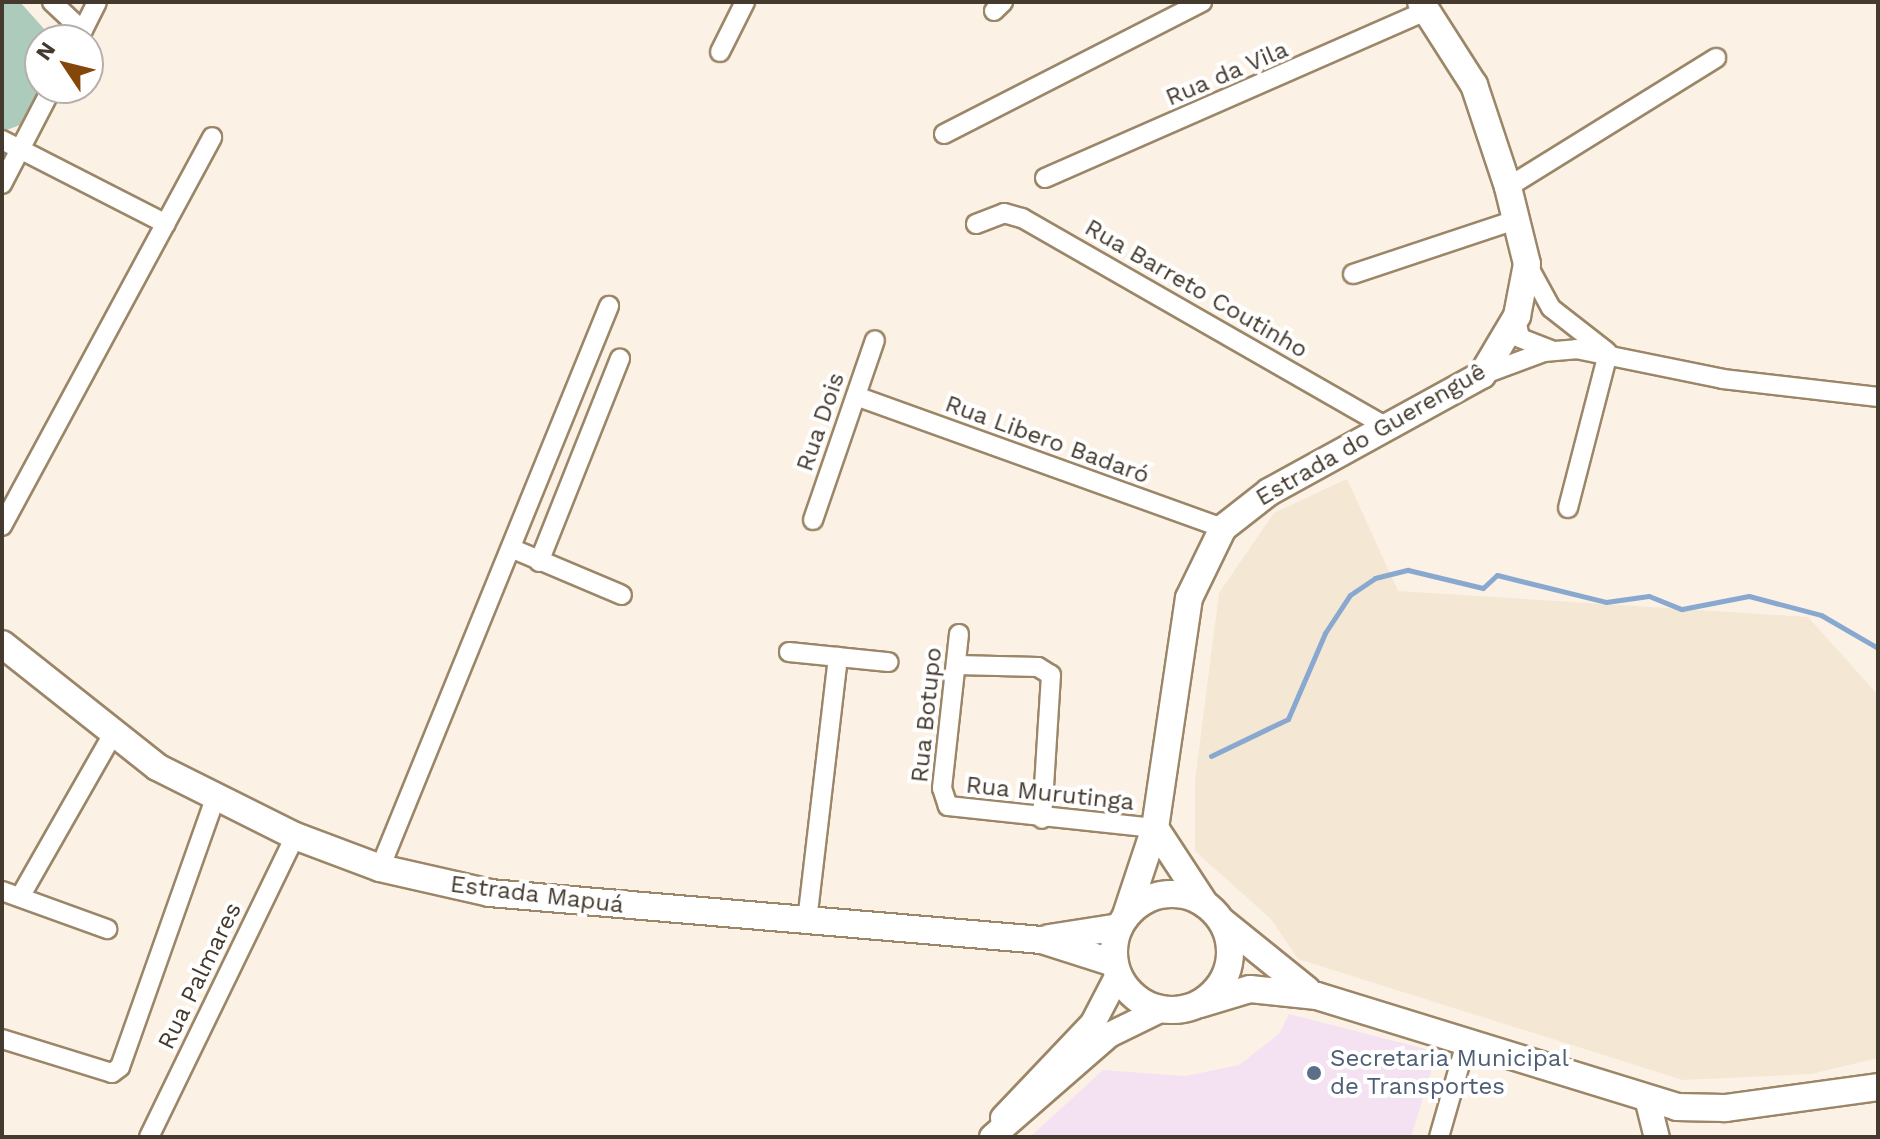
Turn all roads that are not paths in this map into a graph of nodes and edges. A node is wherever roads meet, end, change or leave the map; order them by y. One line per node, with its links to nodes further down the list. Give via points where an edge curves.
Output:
1 (52, 2): 6 (street)
2 (97, 2): 7 (street)
3 (745, 2): 8 (street)
4 (1202, 2): 11 (street)
5 (1424, 6): 15 (street, Rua da Vila); 17 (main road, Estrada do Guerenguê, via 1474,85)
6 (71, 24)
7 (86, 24)
8 (720, 52)
9 (1716, 58): 17 (street)
10 (44, 104): 14 (street)
11 (944, 134)
12 (212, 137): 19 (street)
13 (2, 140): 14 (street)
14 (19, 151): 16 (street); 19 (street)
15 (1045, 178)
16 (2, 184)
17 (1508, 187): 18 (main road, Estrada do Guerenguê)
18 (1518, 219): 21 (main road, Estrada do Guerenguê); 22 (street)
19 (166, 224): 36 (street)
20 (976, 224): 33 (street, Rua Barreto Coutinho, via 1004,213 1022,218)
21 (1527, 264): 24 (street); 25 (main road, Estrada do Guerenguê)
22 (1353, 274)
23 (609, 306): 38 (street)
24 (1551, 308): 25 (street, via 1534,304); 28 (street)
25 (1517, 318): 27 (street, via 1520,338); 30 (main road, Estrada do Guerenguê)
26 (875, 340): 31 (street, Rua Dois)
27 (1551, 350): 28 (street); 30 (street)
28 (1608, 353): 32 (street, via 1723,379); 34 (street)
29 (620, 358): 39 (street)
30 (1482, 375): 33 (main road, Estrada do Guerenguê)
31 (856, 396): 35 (street, Rua Dois); 37 (street, Rua Libero Badaró)
32 (1878, 397)
33 (1388, 428): 37 (main road, Estrada do Guerenguê, via 1269,492)
34 (1568, 508)
35 (813, 520)
36 (2, 526)
37 (1223, 528): 51 (main road, Estrada do Guerenguê, via 1189,598)
38 (513, 549): 39 (street); 53 (street)
39 (539, 562): 40 (street)
40 (622, 595)
41 (959, 634): 46 (street, Rua Botupo)
42 (4, 652): 47 (main road, Estrada Mapuá)
43 (789, 652): 44 (street)
44 (838, 657): 45 (street); 56 (street)
45 (888, 662)
46 (957, 665): 49 (street, Rua Botupo); 50 (street, via 1038,667 1051,675)
47 (112, 736): 48 (main road, Estrada Mapuá); 54 (street)
48 (215, 799): 52 (main road, Estrada Mapuá); 64 (street, via 120,1067 112,1073)
49 (944, 801): 50 (street, Rua Murutinga, via 959,811)
50 (1042, 819): 51 (street, Rua Murutinga)
51 (1155, 828): 55 (main road); 57 (main road, Estrada do Guerenguê)
52 (295, 836): 53 (main road, Estrada Mapuá); 68 (street, Rua Palmares)
53 (380, 868): 56 (main road, Estrada Mapuá, via 490,893)
54 (11, 894): 58 (street)
55 (1212, 912): 57 (main road, via 1162,894); 61 (main road, via 1266,962); 62 (main road, via 1229,966)
56 (807, 921): 59 (main road, Estrada Mapuá)
57 (1122, 923): 59 (main road, Estrada Mapuá); 60 (main road)
58 (107, 929)
59 (1042, 940): 60 (main road, Estrada Mapuá)
60 (1116, 969): 63 (main road, via 1135,998); 69 (street, via 1093,1023 1025,1089)
61 (1317, 996): 62 (main road, via 1250,989); 65 (main road)
62 (1200, 1004): 63 (main road)
63 (1160, 1010): 69 (street, via 1109,1035)
64 (2, 1039)
65 (1466, 1043): 67 (main road); 70 (street)
66 (1878, 1087): 67 (main road, via 1725,1108)
67 (1648, 1102): 71 (street)
68 (149, 1137)
69 (990, 1137)
70 (1439, 1137)
71 (1657, 1137)

